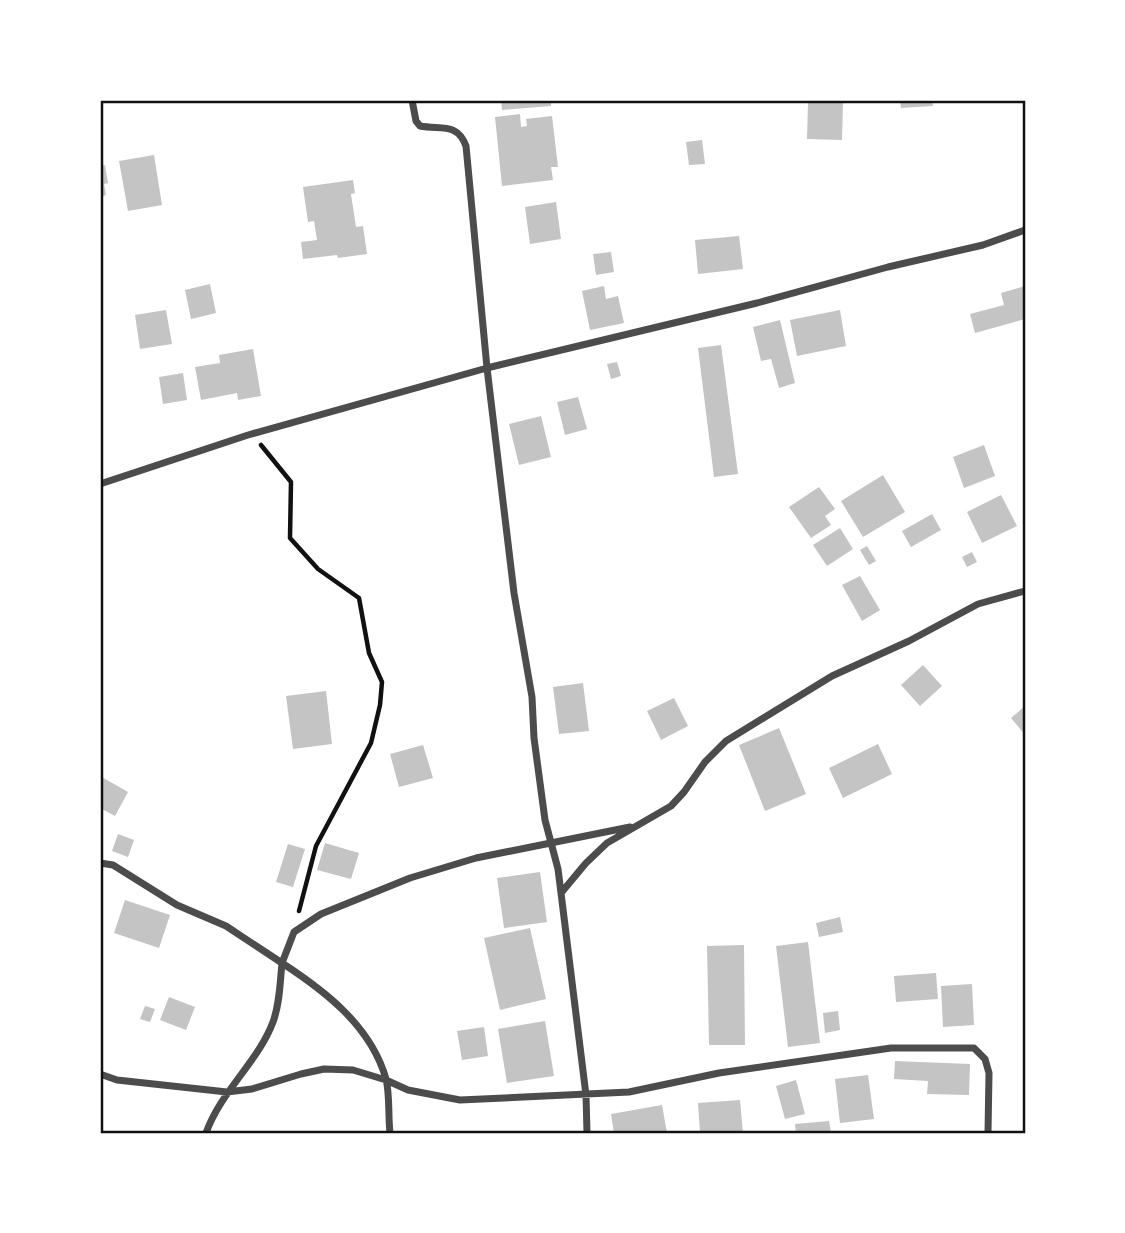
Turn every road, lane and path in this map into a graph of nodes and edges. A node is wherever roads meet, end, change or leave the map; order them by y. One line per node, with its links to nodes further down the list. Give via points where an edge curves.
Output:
1 (412, 100): 3 (street, via 420,126 457,131 466,146)
2 (1025, 230): 3 (street, via 984,245)
3 (488, 368): 4 (street); 8 (street, via 514,593)
4 (248, 435): 5 (street); 11 (path, via 291,482 290,538 318,569 359,598 369,653 382,682 371,743 316,846)
5 (100, 484)
6 (1025, 591): 7 (street, via 978,604 832,676 726,741 671,806)
7 (638, 825): 8 (street); 10 (street, via 607,843)
8 (551, 844): 10 (street); 11 (street, via 476,858 410,878 321,914)
9 (100, 863): 12 (street, via 113,865 177,905 226,926)
10 (561, 893): 16 (street)
11 (295, 932): 12 (street)
12 (282, 963): 14 (street, via 327,994 351,1018 366,1037); 15 (street, via 273,1022)
13 (100, 1074): 15 (street, via 117,1080)
14 (386, 1080): 15 (street, via 353,1070 324,1069); 16 (street, via 408,1090 460,1100); 18 (street)
15 (227, 1092): 17 (street)
16 (586, 1095): 19 (street); 20 (street, via 629,1092 719,1073 891,1048 974,1048 985,1059 989,1073)
17 (206, 1133)
18 (390, 1133)
19 (587, 1133)
20 (988, 1133)

